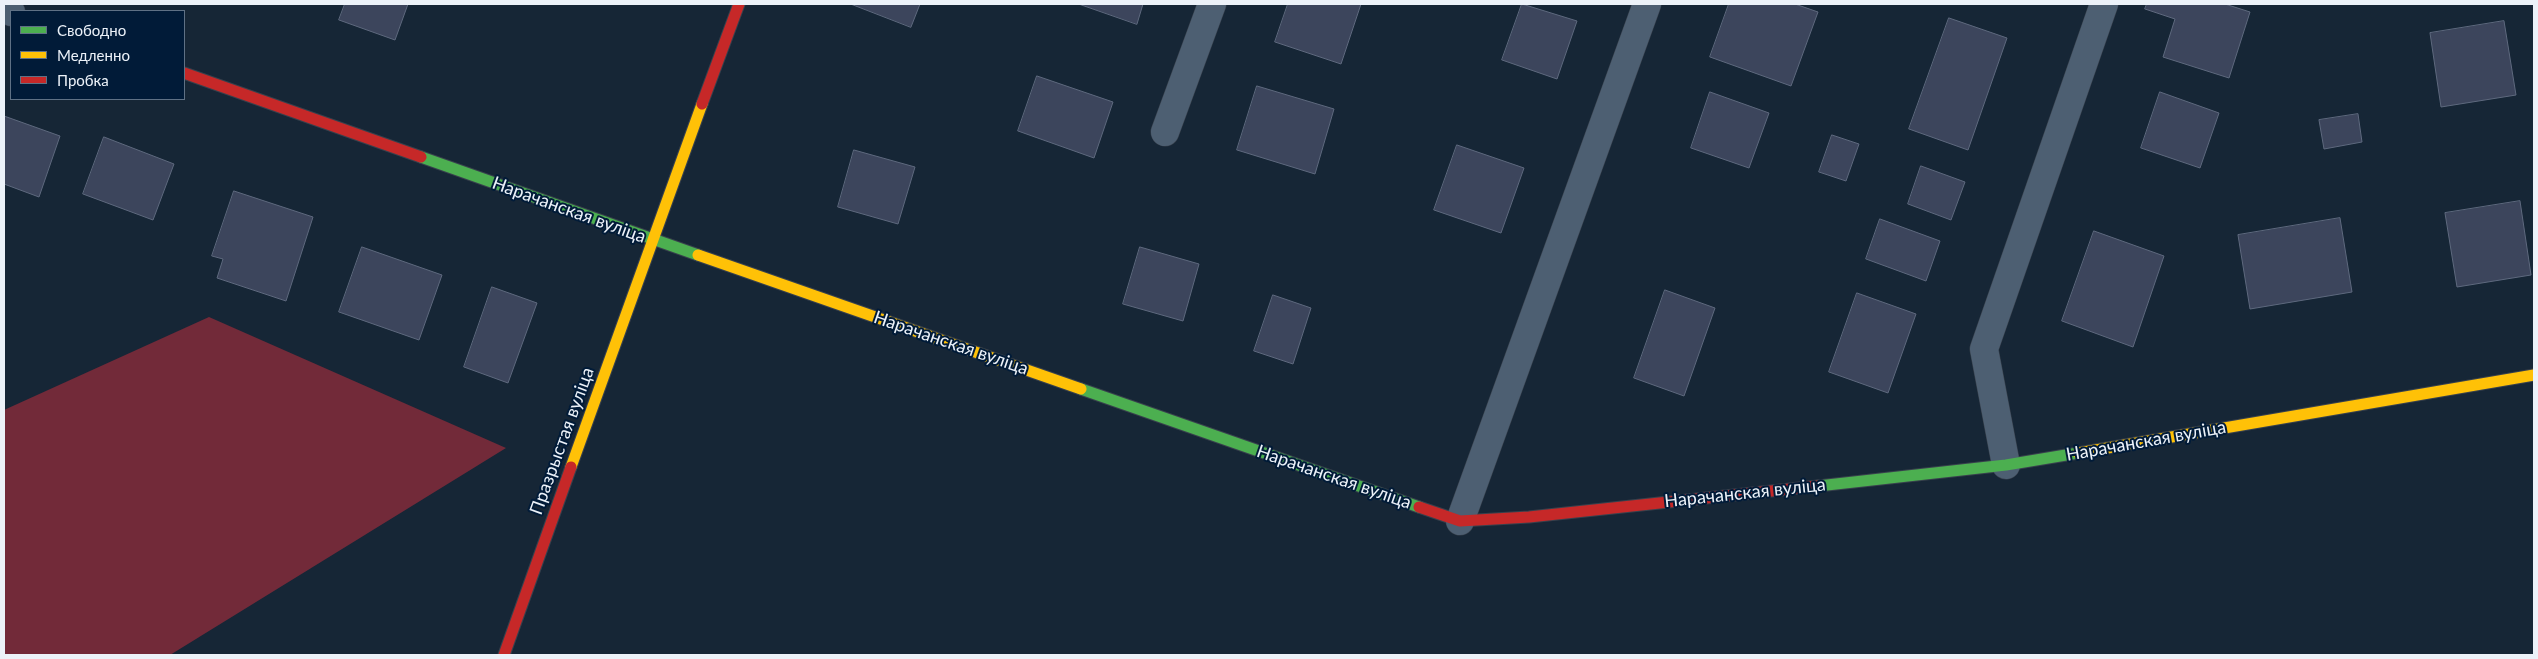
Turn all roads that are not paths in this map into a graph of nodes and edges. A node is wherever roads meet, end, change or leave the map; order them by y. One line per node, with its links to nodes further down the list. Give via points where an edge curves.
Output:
1 (739, 4): 7 (street, Празрыстая вуліца)
2 (1212, 4): 6 (street)
3 (1647, 4): 10 (street)
4 (2104, 4): 9 (street, via 1984,349)
5 (185, 73): 7 (street, Нарачанская вуліца)
6 (1165, 132)
7 (652, 240): 10 (street, Нарачанская вуліца); 11 (street, Празрыстая вуліца)
8 (2534, 375): 9 (street, Нарачанская вуліца)
9 (2006, 465): 10 (street, Нарачанская вуліца, via 1529,517)
10 (1460, 521)
11 (504, 655)

